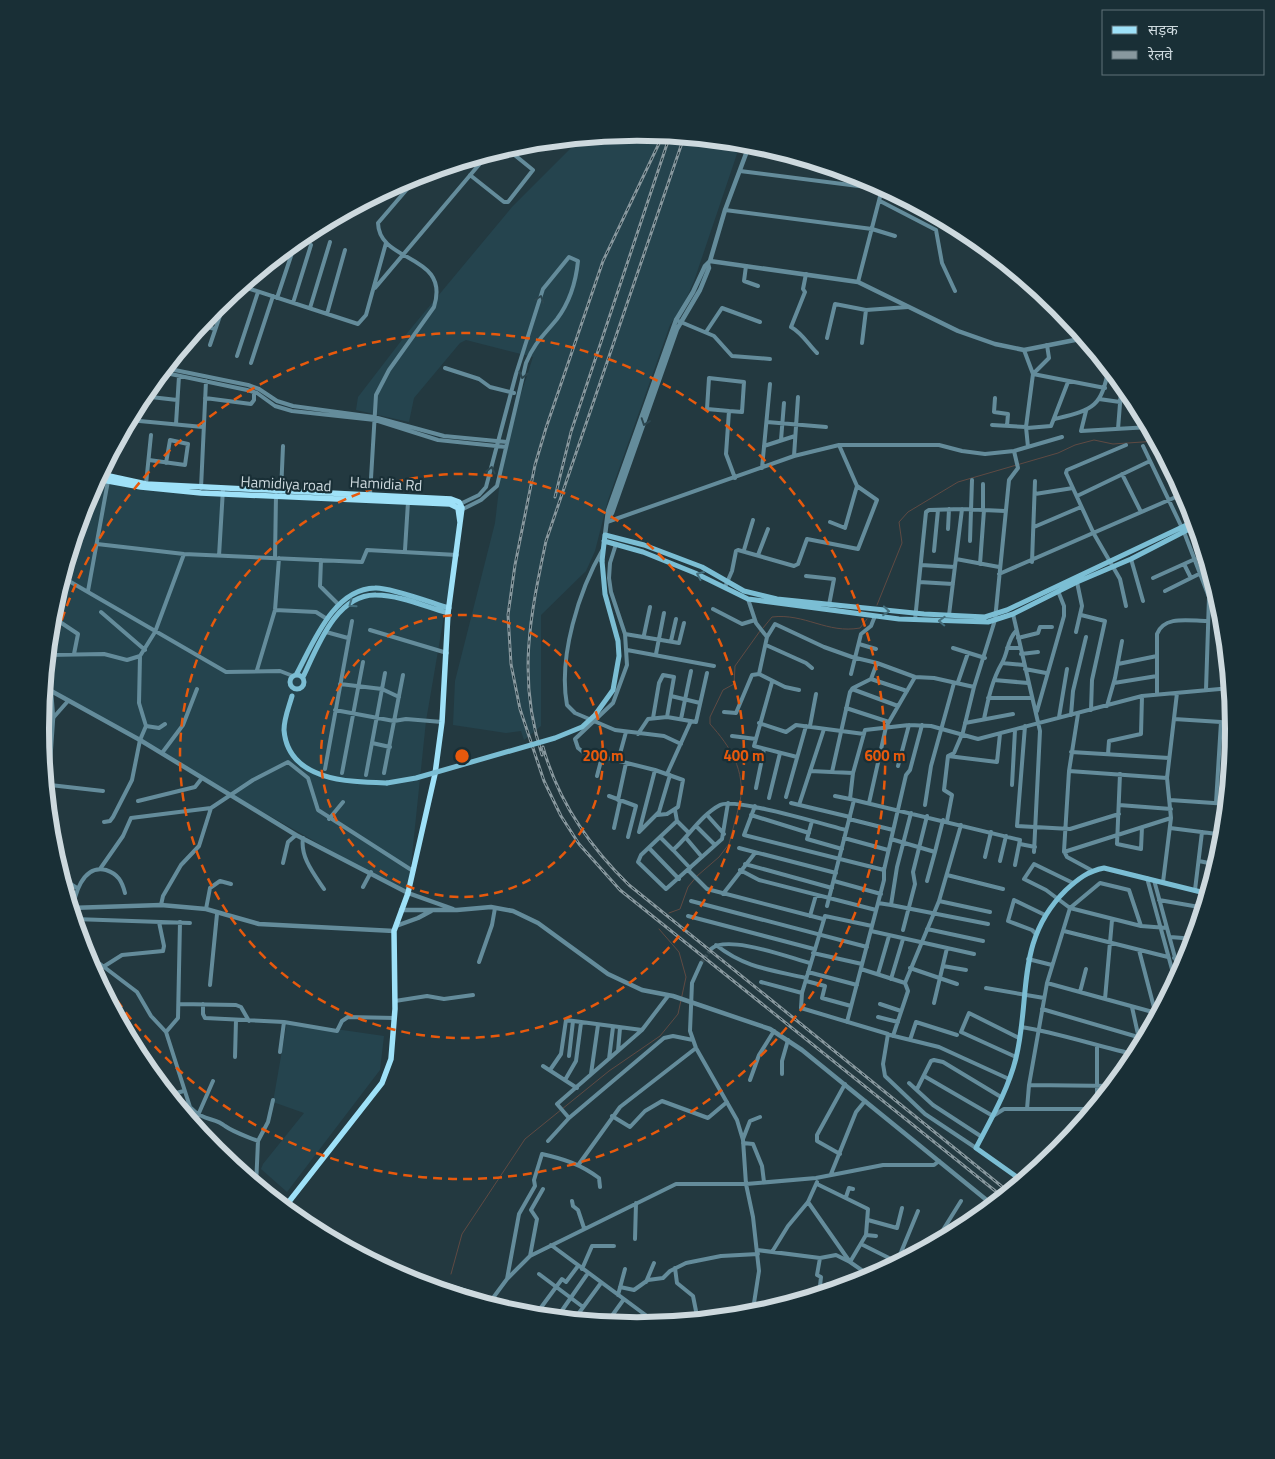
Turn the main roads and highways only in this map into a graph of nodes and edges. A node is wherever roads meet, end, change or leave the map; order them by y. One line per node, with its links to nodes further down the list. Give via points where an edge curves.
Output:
1 (105, 478): 3 (main road)
2 (104, 480): 3 (main road, Hamidiya road, via 141,487)
3 (222, 491): 4 (main road, Hamidiya road)
4 (370, 498): 5 (main road, Hamidiya road); 5 (main road, Hamidia Rd, via 451,499)
5 (459, 508): 16 (main road, via 458,555)
6 (1189, 525): 8 (main road)
7 (1190, 527): 8 (main road)
8 (1183, 530): 12 (main road); 12 (main road, via 1131,559)
9 (605, 538): 10 (main road); 11 (main road); 21 (main road, bridge, via 602,561 604,594 618,641 619,656 613,690 595,716 582,727 555,738 416,778 387,783 353,782 311,770 294,757 286,740 285,720)
10 (644, 546): 11 (main road); 15 (main road, via 702,567 751,593)
11 (643, 552): 15 (main road, one-way to 11, via 748,599)
12 (1111, 565): 15 (main road, one-way to 12, via 981,617 996,614); 15 (main road, one-way to 15, via 995,620 915,620)
13 (374, 588): 14 (main road); 16 (main road); 17 (main road, via 362,589 327,618)
14 (375, 595): 16 (main road); 18 (main road, one-way to 18, via 355,600 332,622)
15 (828, 608)
16 (448, 611): 24 (main road, via 442,722 435,774 408,893 394,928 395,1002 391,1059 382,1083)
17 (294, 675): 18 (main road); 19 (main road)
18 (303, 677): 20 (main road, via 304,686)
19 (291, 686): 20 (main road); 21 (main road)
20 (298, 690): 21 (main road)
21 (292, 696)
22 (1203, 892): 23 (main road, via 1104,868 1091,870 1074,883 1044,915 1028,959 1016,1057 993,1116 976,1148)
23 (1019, 1178)
24 (288, 1203)
25 (438, 1283): 26 (main road)
26 (474, 1295)

